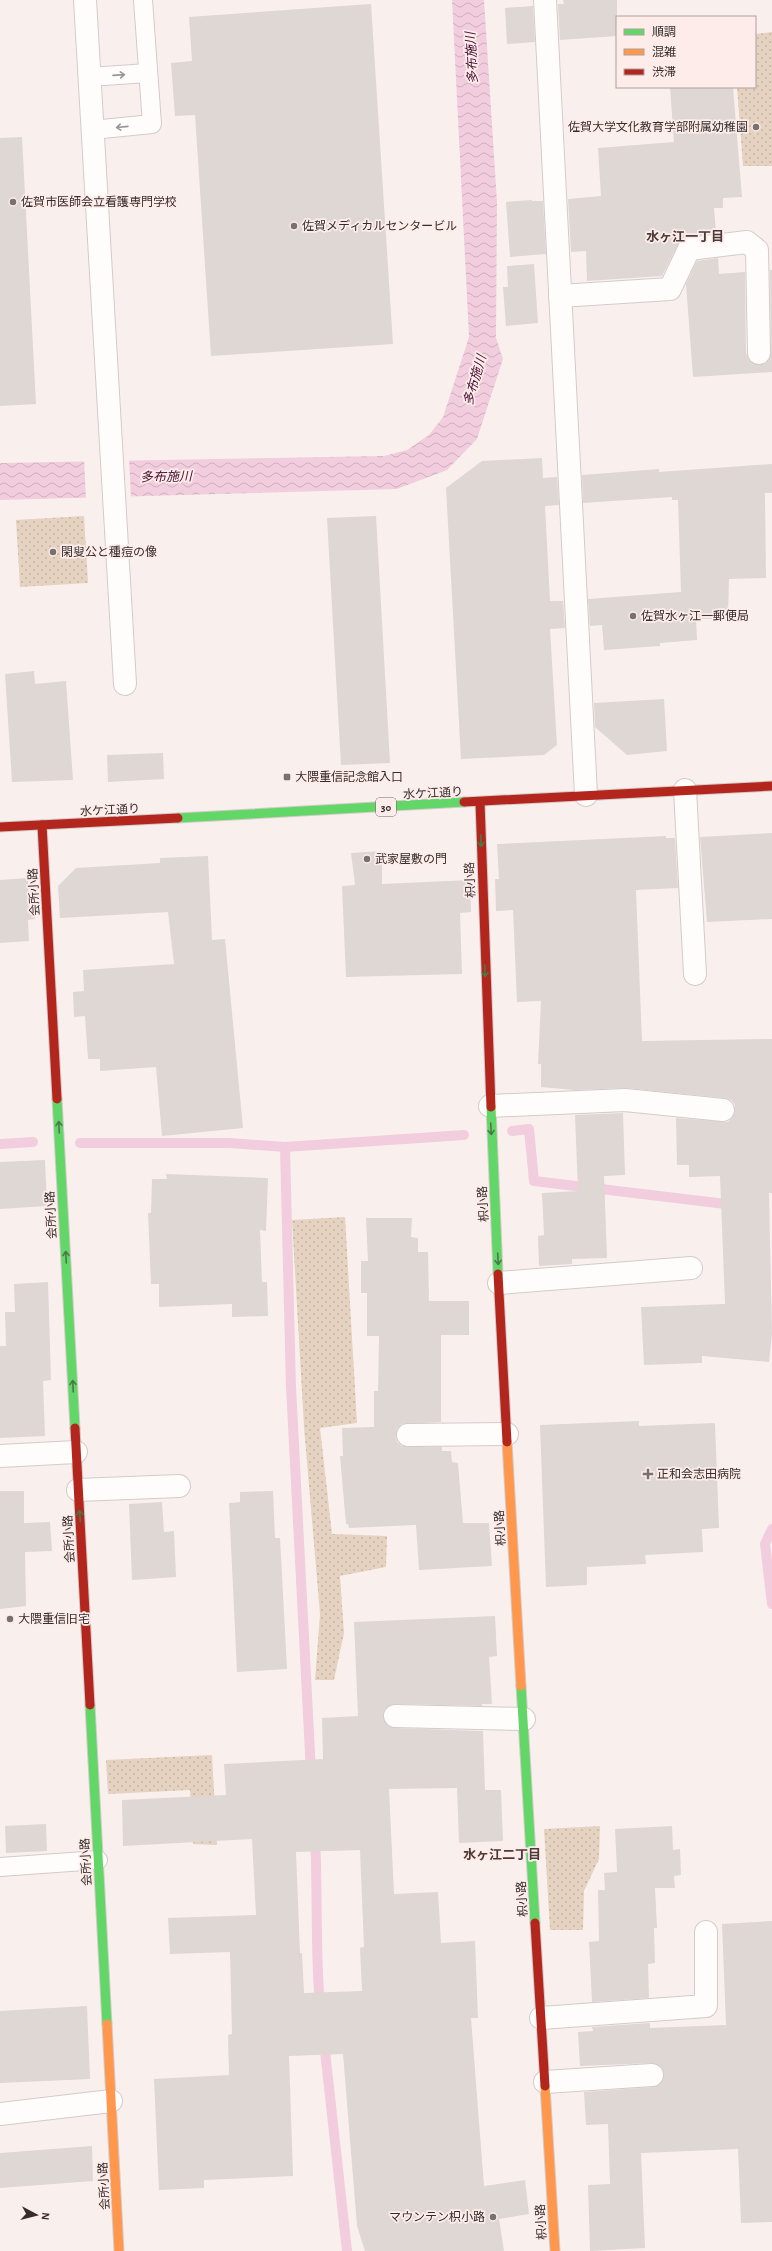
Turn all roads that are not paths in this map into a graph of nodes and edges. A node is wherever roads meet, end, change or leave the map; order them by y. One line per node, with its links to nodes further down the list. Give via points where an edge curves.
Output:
1 (85, 0): 5 (street)
2 (143, 0): 4 (lane)
3 (545, 0): 7 (street)
4 (148, 73): 5 (lane, one-way to 4); 6 (lane, one-way to 6, via 152,124)
5 (89, 77): 6 (street)
6 (92, 130): 9 (street)
7 (560, 296): 8 (street, via 670,289 689,249 747,242 757,250); 12 (street)
8 (759, 353)
9 (126, 684)
10 (772, 786): 11 (street, 水ケ江通り / 30)
11 (685, 790): 12 (street, 水ケ江通り / 30); 16 (street)
12 (586, 795): 13 (street, 水ケ江通り / 30)
13 (480, 802): 14 (street, 水ケ江通り / 30); 17 (street, 枳小路, one-way to 17)
14 (42, 825): 15 (street, 水ケ江通り / 30); 23 (street, 会所小路, one-way to 14)
15 (0, 827)
16 (695, 974)
17 (490, 1106): 18 (street, via 625,1100); 20 (street, 枳小路, one-way to 20)
18 (723, 1110)
19 (691, 1268): 20 (street)
20 (499, 1283): 21 (street, 枳小路)
21 (507, 1434): 22 (street); 28 (street, 枳小路)
22 (408, 1435)
23 (76, 1452): 24 (street); 26 (street, 会所小路)
24 (0, 1456)
25 (179, 1486): 26 (street)
26 (78, 1490): 29 (street, 会所小路, one-way to 26)
27 (395, 1716): 28 (street)
28 (524, 1719): 32 (street, 枳小路)
29 (98, 1860): 30 (lane); 35 (street, 会所小路)
30 (0, 1867)
31 (706, 1932): 32 (street, via 706,2006)
32 (541, 2018): 34 (street, 枳小路)
33 (652, 2075): 34 (street)
34 (544, 2082): 38 (street, 枳小路)
35 (111, 2101): 36 (street); 37 (street, 会所小路)
36 (0, 2114)
37 (119, 2251)
38 (555, 2251)

